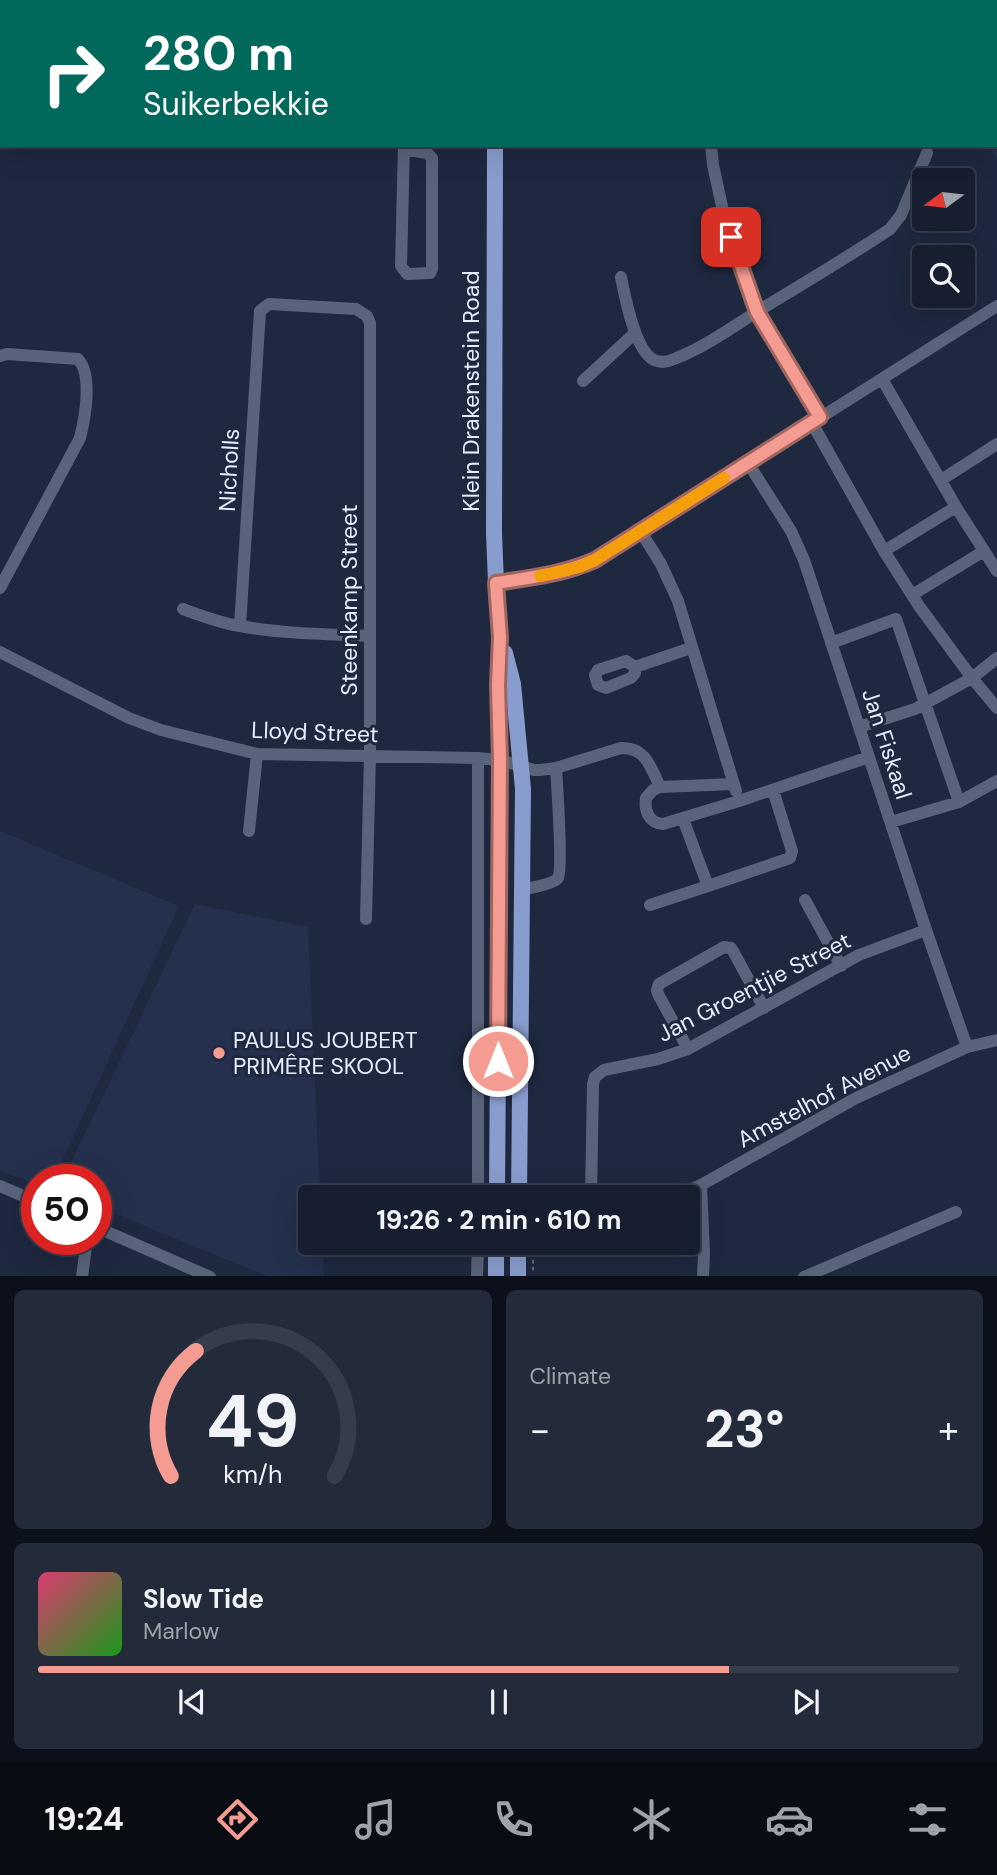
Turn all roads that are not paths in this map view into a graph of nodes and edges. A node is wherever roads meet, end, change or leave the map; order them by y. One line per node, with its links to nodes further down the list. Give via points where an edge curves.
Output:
1 (404, 147): 1 (street, via 432,158 430,273 407,274 401,267)
2 (495, 147): 21 (main road, Klein Drakenstein Road)
3 (711, 147): 7 (street, via 725,220)
4 (927, 153): 7 (street, via 901,215 890,229)
5 (621, 277): 9 (street)
6 (997, 306): 11 (street)
7 (757, 312): 9 (street, via 712,341 662,362 650,358); 13 (street)
8 (370, 323): 26 (street, Nicholls, via 368,316 356,309 269,304 262,308); 27 (street, Steenkamp Street)
9 (635, 333): 12 (street)
10 (0, 356): 22 (street, via 78,359 86,374 80,438)
11 (882, 379): 13 (street); 16 (street)
12 (583, 381)
13 (816, 420): 15 (street); 19 (street)
14 (997, 444): 16 (street)
15 (748, 463): 18 (street); 29 (street, Jan Fiskaal, via 798,545)
16 (941, 480): 17 (street)
17 (956, 507): 19 (street); 20 (street)
18 (641, 532): 21 (street, via 579,567); 30 (street, via 671,585)
19 (884, 551): 23 (street)
20 (992, 560): 23 (street)
21 (496, 583): 28 (main road, Klein Drakenstein Road)
22 (0, 588)
23 (915, 601): 25 (street); 34 (street)
24 (183, 609): 26 (street)
25 (896, 618): 29 (street); 35 (street)
26 (240, 626): 27 (street)
27 (370, 636): 39 (street, Steenkamp Street)
28 (500, 637): 42 (main road, Klein Drakenstein Road); 43 (main road, Klein Drakenstein Road, via 513,684)
29 (831, 643): 37 (street, Jan Fiskaal)
30 (691, 648): 33 (street); 46 (street)
31 (0, 652): 38 (street, Lloyd Street, via 129,718)
32 (997, 658): 34 (street)
33 (635, 667)
34 (972, 678): 35 (street); 36 (street)
35 (925, 705): 37 (street); 50 (street)
36 (997, 708)
37 (859, 727): 40 (street, Jan Fiskaal)
38 (257, 754): 39 (street, Lloyd Street); 53 (street)
39 (370, 755): 41 (street, Lloyd Street); 58 (street, Steenkamp Street)
40 (869, 757): 48 (street); 52 (street, Jan Fiskaal)
41 (478, 758): 42 (street, Lloyd Street); 65 (street)
42 (500, 760): 43 (street, Lloyd Street); 66 (main road, Klein Drakenstein Road)
43 (522, 766): 44 (street, Lloyd Street); 55 (main road, Klein Drakenstein Road)
44 (556, 768): 47 (street, via 630,747 642,754); 55 (street, via 558,876 553,882)
45 (997, 781): 50 (street)
46 (734, 785): 47 (street); 49 (street)
47 (660, 787): 51 (street, via 646,798 650,819 663,824)
48 (773, 790): 49 (street); 54 (street, via 792,851 790,858)
49 (739, 801): 51 (street)
50 (959, 802): 52 (street)
51 (683, 818): 54 (street)
52 (891, 822): 59 (street, Jan Fiskaal)
53 (249, 831)
54 (708, 886): 57 (street)
55 (522, 890): 67 (main road, Klein Drakenstein Road)
56 (805, 900): 60 (street)
57 (650, 905)
58 (366, 919)
59 (926, 930): 60 (street, Jan Groentjie Street); 63 (street, Jan Fiskaal)
60 (841, 966): 61 (street, Jan Groentjie Street)
61 (764, 1008): 64 (street, Jan Groentjie Street); 64 (street, via 733,951 724,947 657,987)
62 (997, 1040): 63 (street, Amstelhof Avenue)
63 (967, 1047): 69 (street, Amstelhof Avenue, via 856,1098)
64 (688, 1049): 68 (street, Jan Groentjie Street, via 604,1070 595,1077)
65 (478, 1185)
66 (496, 1185)
67 (519, 1185)
68 (591, 1185)
69 (701, 1185): 83 (street)
70 (0, 1186): 71 (street)
71 (21, 1195)
72 (956, 1212): 84 (street)
73 (112, 1234): 79 (street)
74 (85, 1255): 78 (street)
75 (478, 1255): 80 (street)
76 (496, 1255): 81 (main road)
77 (518, 1255): 82 (main road)
78 (82, 1276)
79 (210, 1276)
80 (477, 1276)
81 (495, 1276)
82 (518, 1276)
83 (703, 1276)
84 (804, 1276)

